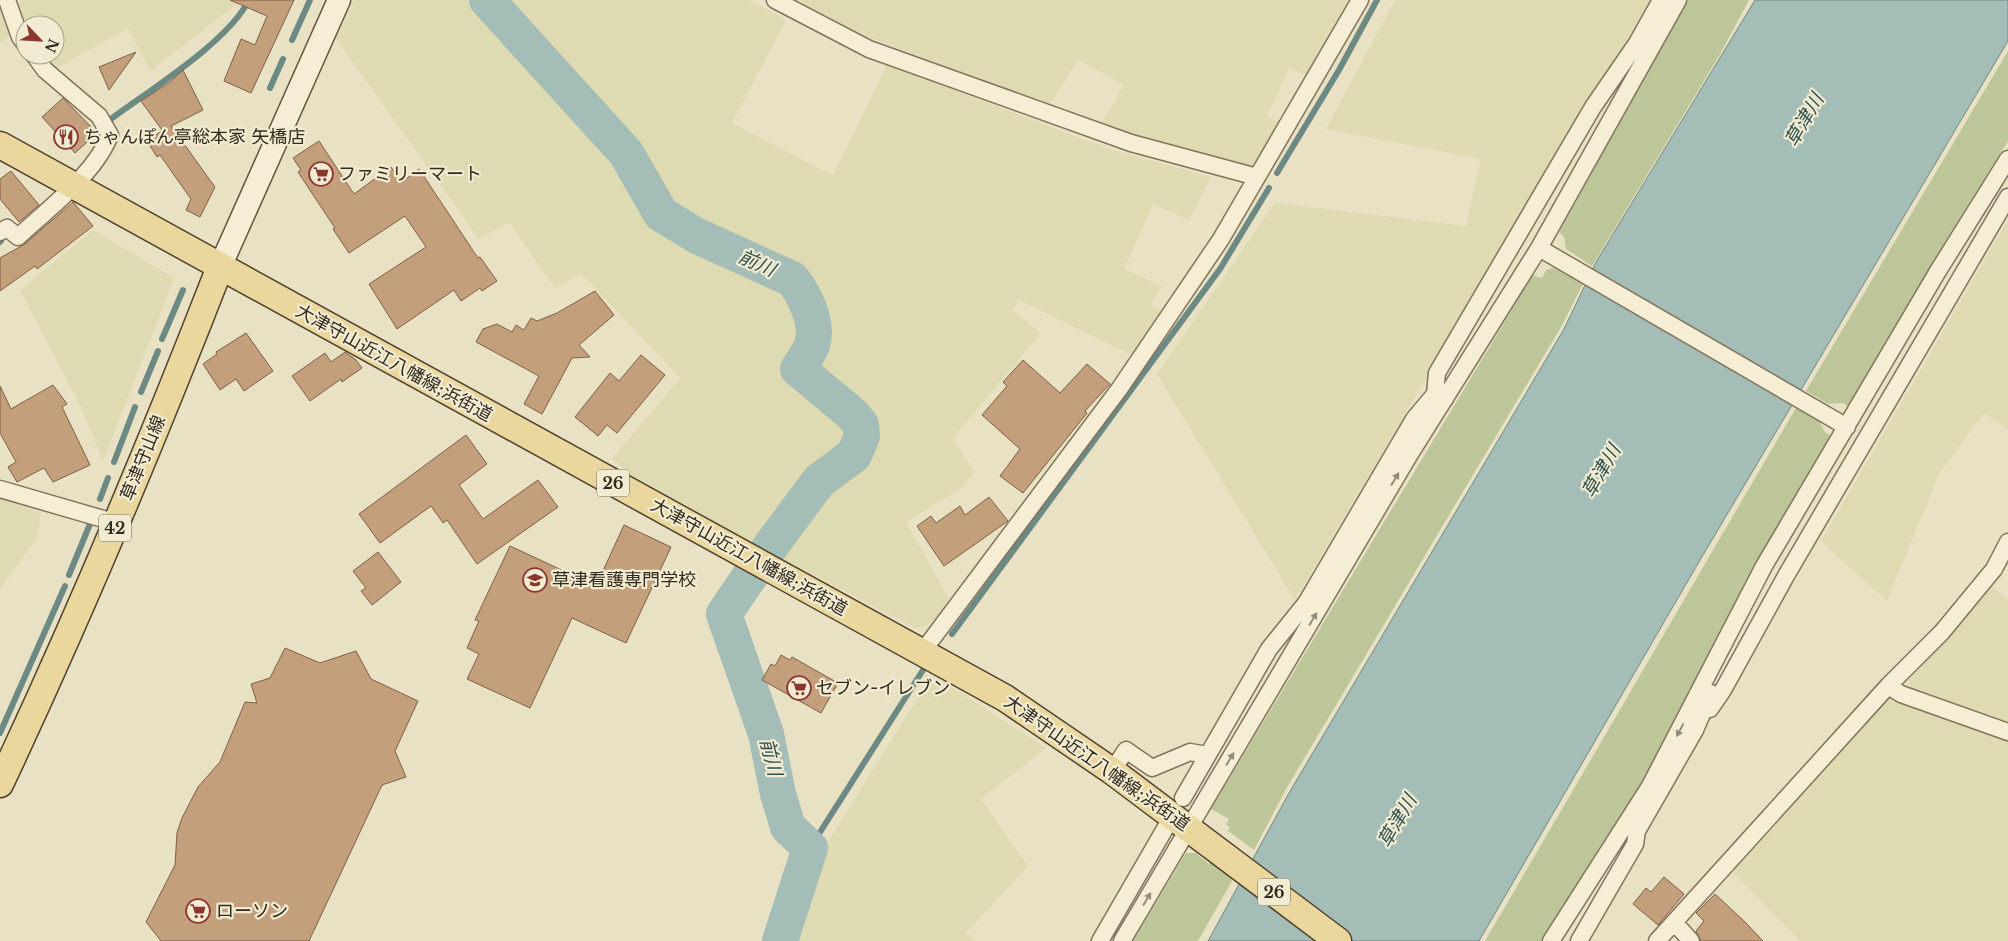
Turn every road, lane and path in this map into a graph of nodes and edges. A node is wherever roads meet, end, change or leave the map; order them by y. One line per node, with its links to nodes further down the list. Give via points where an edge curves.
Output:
1 (8, 0): 7 (street)
2 (339, 0): 17 (street)
3 (775, 0): 12 (street, via 869,49 1131,143)
4 (1360, 0): 12 (street)
5 (1661, 0): 18 (street, via 1437,373)
6 (1678, 0): 16 (street)
7 (15, 22)
8 (41, 65): 13 (street, via 99,116 110,135 105,148)
9 (0, 146): 13 (main road, 大津守山近江八幡線;浜街道 / 26)
10 (2008, 159): 19 (street)
11 (2008, 175): 25 (street, via 1913,329 1777,564)
12 (1257, 177): 23 (street, via 1221,239 1120,388)
13 (72, 186): 15 (street, via 18,237 7,228); 17 (main road, 大津守山近江八幡線;浜街道 / 26)
14 (2008, 197): 25 (street, via 1786,574 1724,690)
15 (0, 232)
16 (1539, 248): 18 (street); 19 (street)
17 (220, 267): 21 (main road, 草津守山線 / 42); 23 (main road, 大津守山近江八幡線;浜街道 / 26)
18 (1440, 397): 27 (street, via 1414,418 1306,603 1269,649); 32 (street, one-way to 18)
19 (1847, 427): 31 (street, one-way to 31, via 1764,566 1650,786)
20 (0, 489): 21 (street)
21 (117, 523): 29 (main road, 草津守山線 / 42)
22 (2008, 542): 24 (street, via 1994,569 1942,632)
23 (923, 651): 28 (main road, 大津守山近江八幡線;浜街道 / 26, via 1005,698)
24 (1888, 686): 26 (street, via 1901,694); 33 (street)
25 (1695, 730): 31 (street)
26 (2008, 732)
27 (1207, 755): 28 (street, via 1190,752 1152,768 1126,750); 30 (street)
28 (1112, 771): 32 (main road, 大津守山近江八幡線;浜街道 / 26)
29 (0, 784)
30 (1183, 798)
31 (1635, 826): 37 (street); 38 (street); 39 (street, via 1636,844)
32 (1178, 827): 34 (street); 35 (street, one-way to 32); 36 (main road, 大津守山近江八幡線;浜街道 / 26, via 1211,844)
33 (1674, 922): 40 (street); 41 (street)
34 (1100, 941)
35 (1122, 941)
36 (1338, 941)
37 (1551, 941)
38 (1563, 941)
39 (1579, 941)
40 (1657, 941)
41 (1691, 941)

